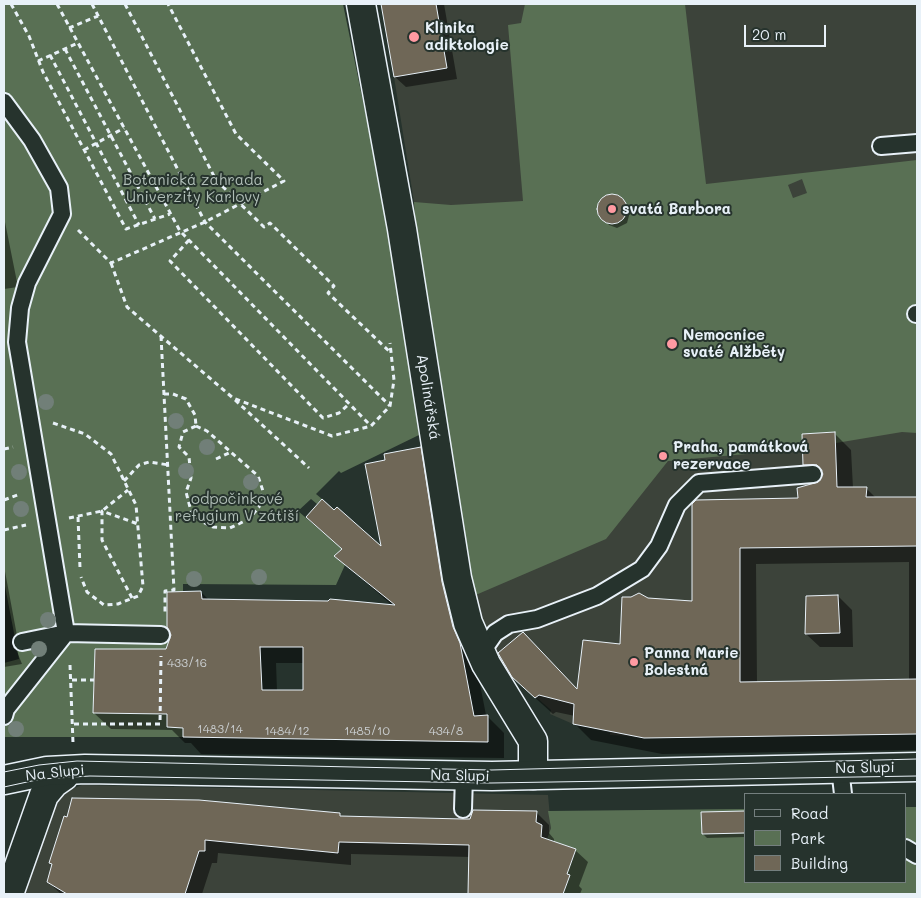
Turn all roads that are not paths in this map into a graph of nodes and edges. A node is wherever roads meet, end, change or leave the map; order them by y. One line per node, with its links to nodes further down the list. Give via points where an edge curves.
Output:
1 (361, 4): 9 (street, Apolinářská, via 404,238 456,578 468,624)
2 (4, 102): 7 (lane, via 32,140 59,188 62,214 26,283 17,342)
3 (917, 143): 4 (lane)
4 (882, 146)
5 (813, 474): 9 (lane, via 699,482 677,505 659,546 642,569 597,596 537,619 509,624 495,633)
6 (163, 629): 7 (lane)
7 (66, 634): 8 (lane); 10 (lane)
8 (22, 642)
9 (481, 653): 13 (street, Apolinářská, via 533,741)
10 (4, 711)
11 (917, 767): 16 (street, Na Slupi)
12 (74, 773): 14 (street, Na Slupi); 15 (street, Na Slupi, via 47,771); 17 (street); 21 (street, Na Slupi, via 54,783 44,795)
13 (533, 775): 14 (street, Na Slupi); 16 (street, Na Slupi)
14 (464, 776): 18 (lane)
15 (4, 780)
16 (842, 781)
17 (4, 798)
18 (463, 810)
19 (906, 849): 20 (lane)
20 (917, 855)
21 (9, 894)

